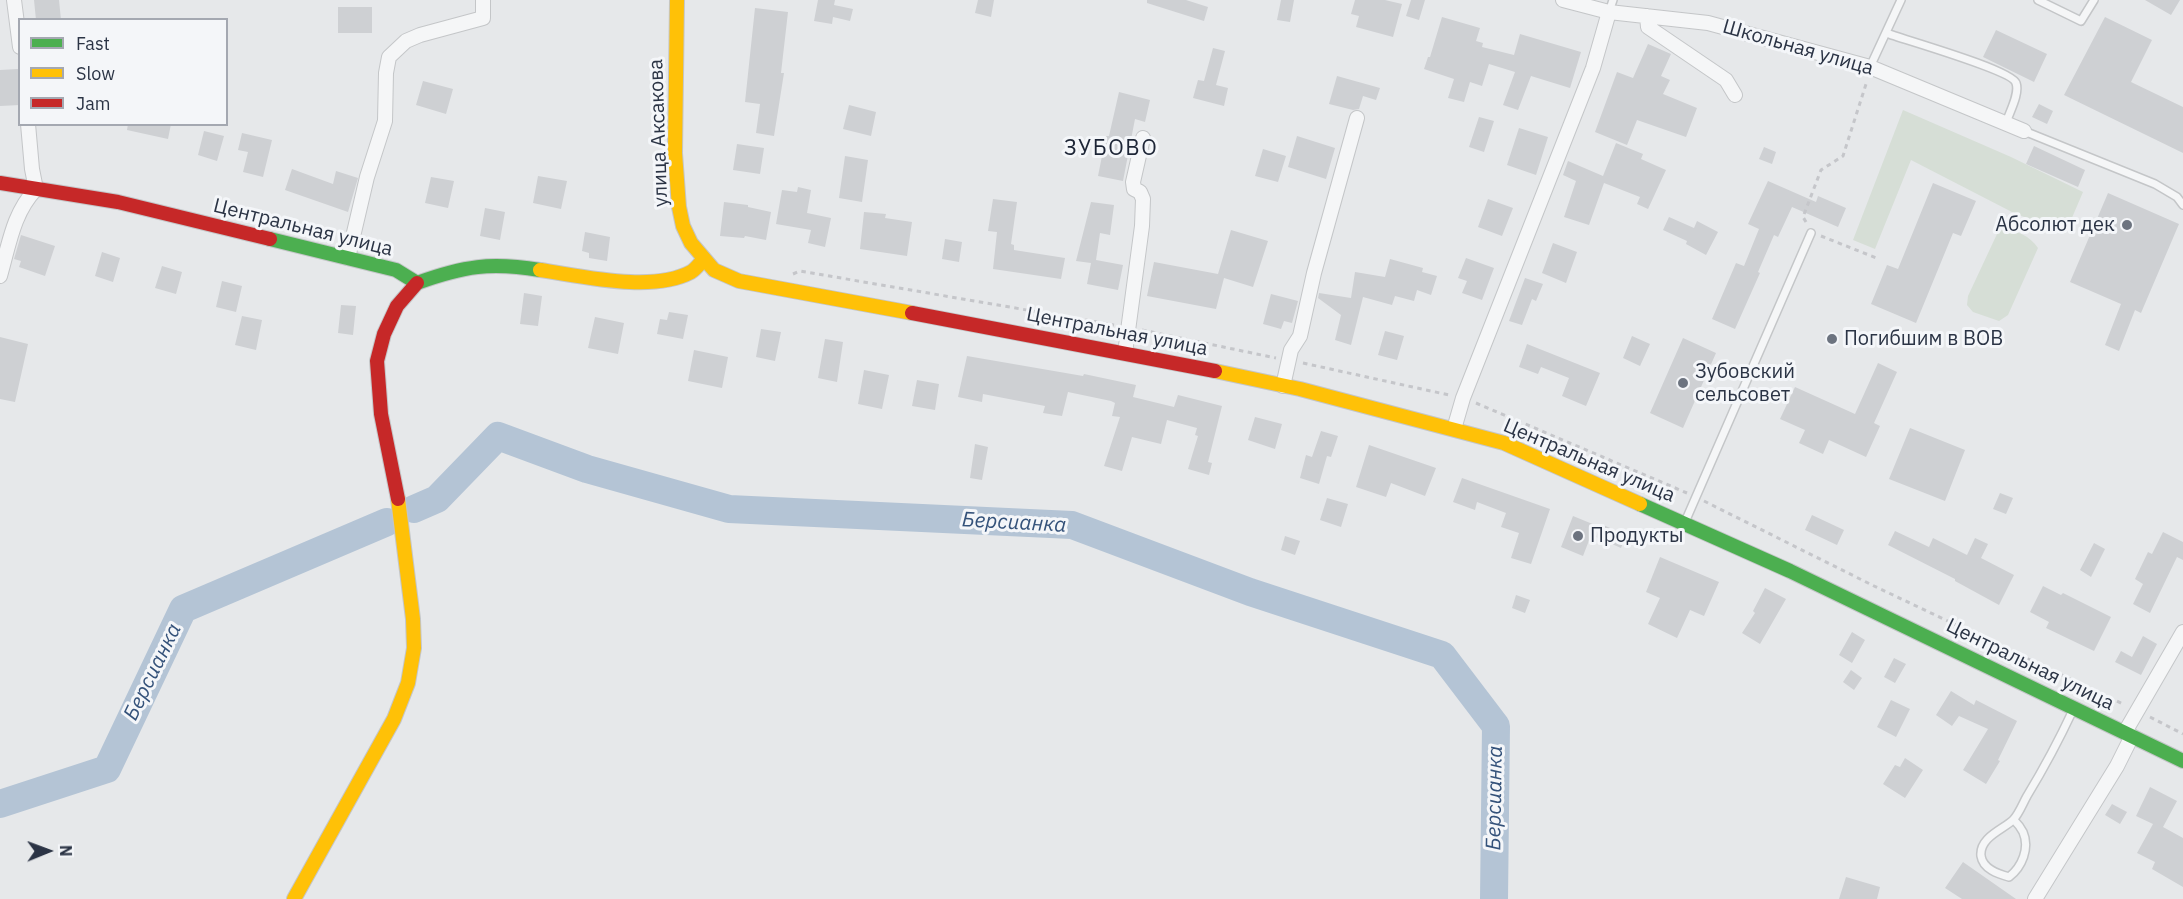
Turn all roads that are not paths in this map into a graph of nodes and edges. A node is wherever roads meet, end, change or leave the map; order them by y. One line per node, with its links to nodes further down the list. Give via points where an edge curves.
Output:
1 (14, 0): 10 (street)
2 (483, 0): 25 (street, via 483,18 420,35 406,41 389,57 385,121)
3 (677, 0): 26 (street, улица Аксакова, via 675,153 679,207 691,243)
4 (1563, 0): 8 (street, Школьная улица)
5 (1901, 0): 11 (lane)
6 (2038, 0): 7 (lane, via 2081,21)
7 (2094, 0)
8 (1611, 6): 9 (street, Школьная улица); 31 (street, via 1593,68)
9 (1647, 16): 12 (street, Школьная улица, via 1708,23); 13 (street, via 1648,27 1726,80)
10 (18, 31)
11 (1886, 33): 12 (lane); 15 (lane, via 2010,76 2017,91)
12 (1870, 67): 15 (street, Школьная улица)
13 (1735, 95)
14 (1358, 118): 30 (street)
15 (2006, 123): 17 (street, Школьная улица)
16 (28, 126): 20 (street)
17 (2024, 131): 22 (lane, via 2156,184)
18 (1143, 138): 29 (street, via 1133,182 1143,199 1142,226)
19 (0, 183): 20 (street, Центральная улица)
20 (36, 189): 25 (street, Центральная улица, via 118,202); 27 (street, via 24,201 16,219)
21 (2183, 191): 22 (lane)
22 (2177, 197): 23 (lane)
23 (2183, 205)
24 (1811, 232): 32 (lane)
25 (348, 258): 28 (street, Центральная улица, via 396,270)
26 (704, 259): 28 (street, via 691,272 655,282 488,265 463,267); 29 (street, Центральная улица, via 714,270 739,281)
27 (0, 276)
28 (417, 283): 38 (street, via 397,306 377,361 381,414 399,506 413,620 414,648 408,683 394,719)
29 (1125, 352): 30 (street, Центральная улица)
30 (1283, 386): 31 (street, Центральная улица)
31 (1454, 429): 32 (street, Центральная улица, via 1514,447)
32 (1684, 524): 34 (street, Центральная улица)
33 (2183, 632): 35 (street)
34 (2074, 708): 35 (street, Центральная улица); 37 (lane)
35 (2128, 734): 36 (street, Центральная улица); 39 (street, via 2117,766)
36 (2183, 761)
37 (2014, 820): 37 (lane, via 1996,830 1983,846 1981,856 1985,865 2009,877 2025,857 2023,832)
38 (294, 899)
39 (2035, 899)

